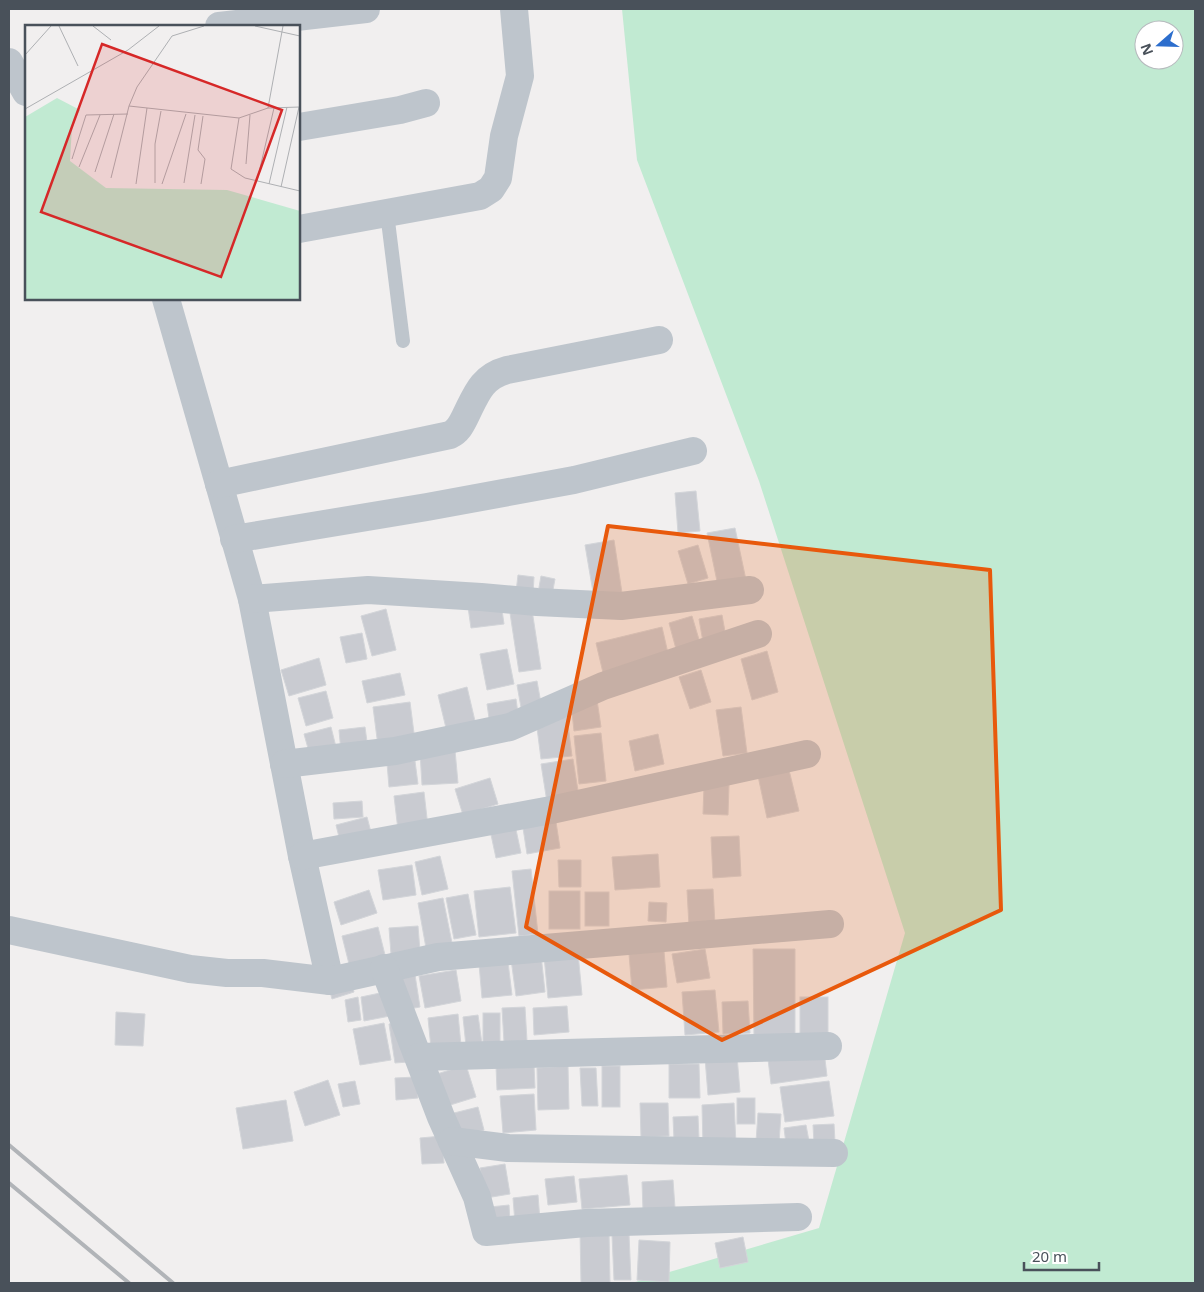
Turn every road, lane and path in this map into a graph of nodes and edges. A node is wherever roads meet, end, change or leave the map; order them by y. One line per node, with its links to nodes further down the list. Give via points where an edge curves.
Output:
1 (366, 9): 3 (street)
2 (514, 9): 10 (street, via 520,76 495,184 480,196)
3 (228, 25)
4 (25, 49): 5 (street)
5 (9, 51)
6 (9, 62): 7 (street)
7 (19, 90)
8 (426, 103): 9 (street)
9 (300, 127)
10 (387, 213): 11 (street); 14 (lane)
11 (300, 228)
12 (166, 300): 16 (street)
13 (659, 340): 16 (street, via 492,375 482,384 460,427 450,435)
14 (403, 341)
15 (693, 450): 17 (street, via 574,480)
16 (218, 484): 17 (street)
17 (234, 539): 19 (street)
18 (750, 590): 19 (street, via 621,606 368,590)
19 (252, 599): 22 (street)
20 (758, 634): 22 (street, via 603,686 510,728 395,751)
21 (807, 754): 23 (street, via 551,810)
22 (284, 764): 23 (street)
23 (302, 856): 27 (street)
24 (830, 924): 26 (street, via 438,957)
25 (9, 930): 27 (street, via 190,969)
26 (384, 968): 27 (street); 29 (street)
27 (330, 981)
28 (828, 1046): 29 (street)
29 (419, 1057): 30 (street)
30 (452, 1141): 31 (street, via 508,1148); 32 (street, via 476,1197 486,1232 586,1223)
31 (834, 1153)
32 (798, 1217)

